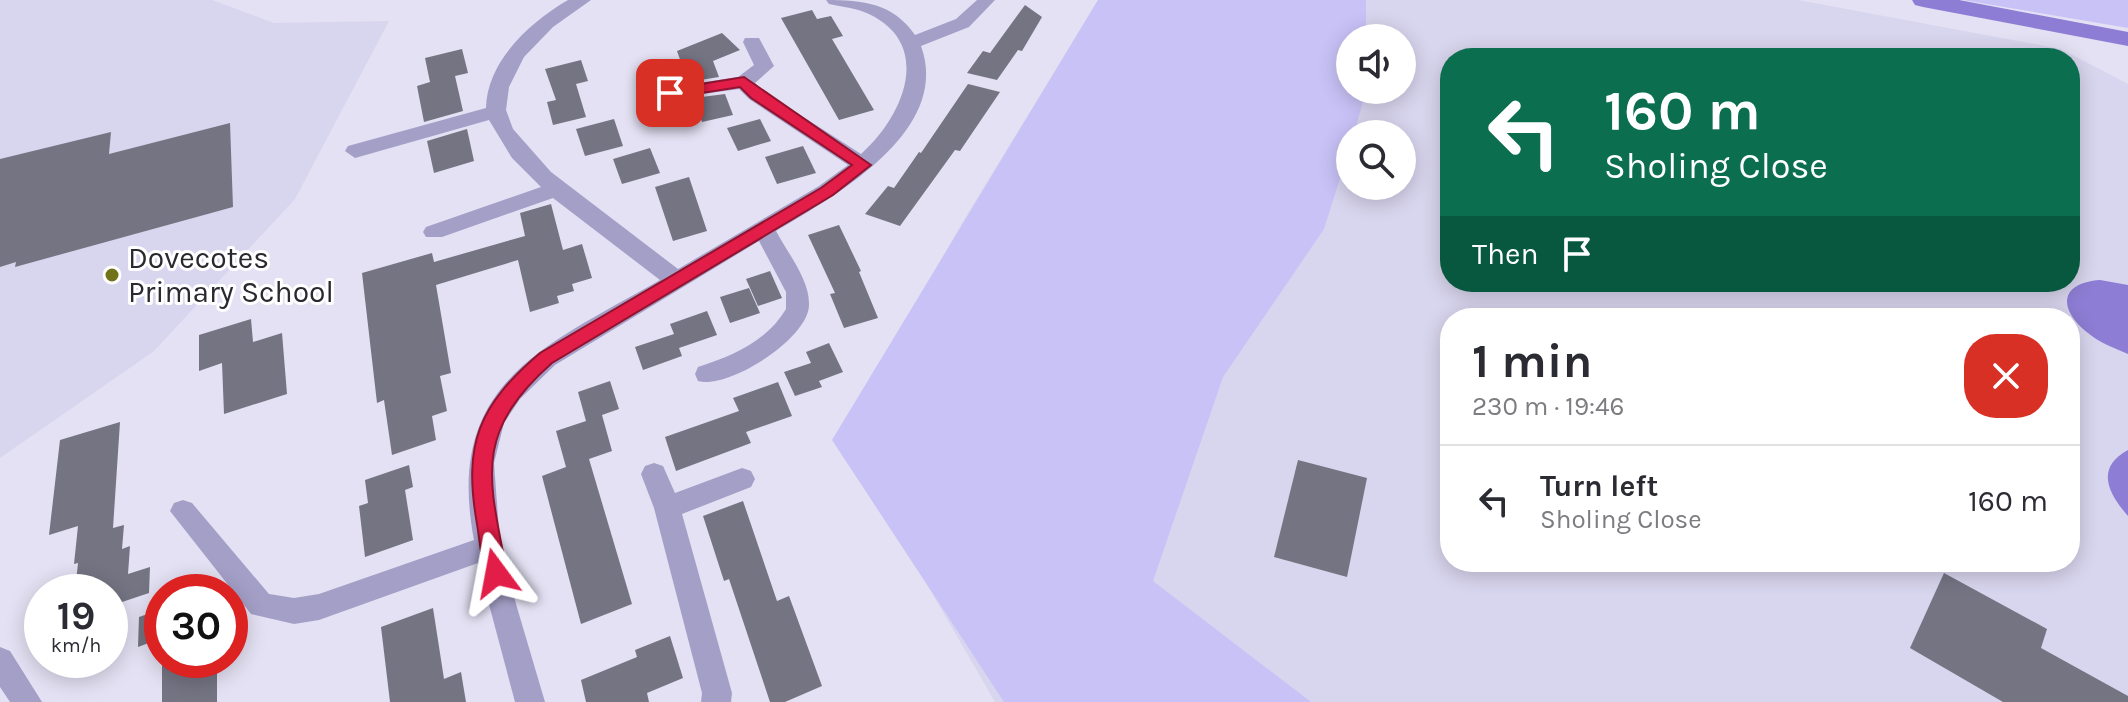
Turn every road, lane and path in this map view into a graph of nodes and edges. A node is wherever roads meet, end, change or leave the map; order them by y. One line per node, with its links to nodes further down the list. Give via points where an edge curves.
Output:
1 (582, 0): 8 (street, via 524,43 498,87)
2 (835, 0): 5 (street, via 876,10)
3 (986, 0): 5 (street, via 963,24)
4 (752, 42): 6 (street, via 764,66)
5 (913, 42): 10 (street, via 918,62 911,93 896,128)
6 (744, 82): 7 (street); 10 (street)
7 (652, 95)
8 (496, 112): 9 (street); 11 (street, via 508,142)
9 (355, 151)
10 (863, 165): 12 (street)
11 (556, 189): 13 (street); 14 (street)
12 (764, 229): 14 (street); 15 (street, via 797,292 798,309 771,342 727,355)
13 (434, 232)
14 (675, 279): 20 (street, via 546,358 503,402 482,455 480,482)
15 (707, 374)
16 (654, 474): 18 (street)
17 (742, 479): 18 (street)
18 (667, 508): 24 (street)
19 (183, 511): 20 (street, via 261,605 294,611)
20 (489, 547): 23 (street)
21 (0, 661): 22 (street)
22 (27, 702)
23 (530, 702)
24 (716, 702)

